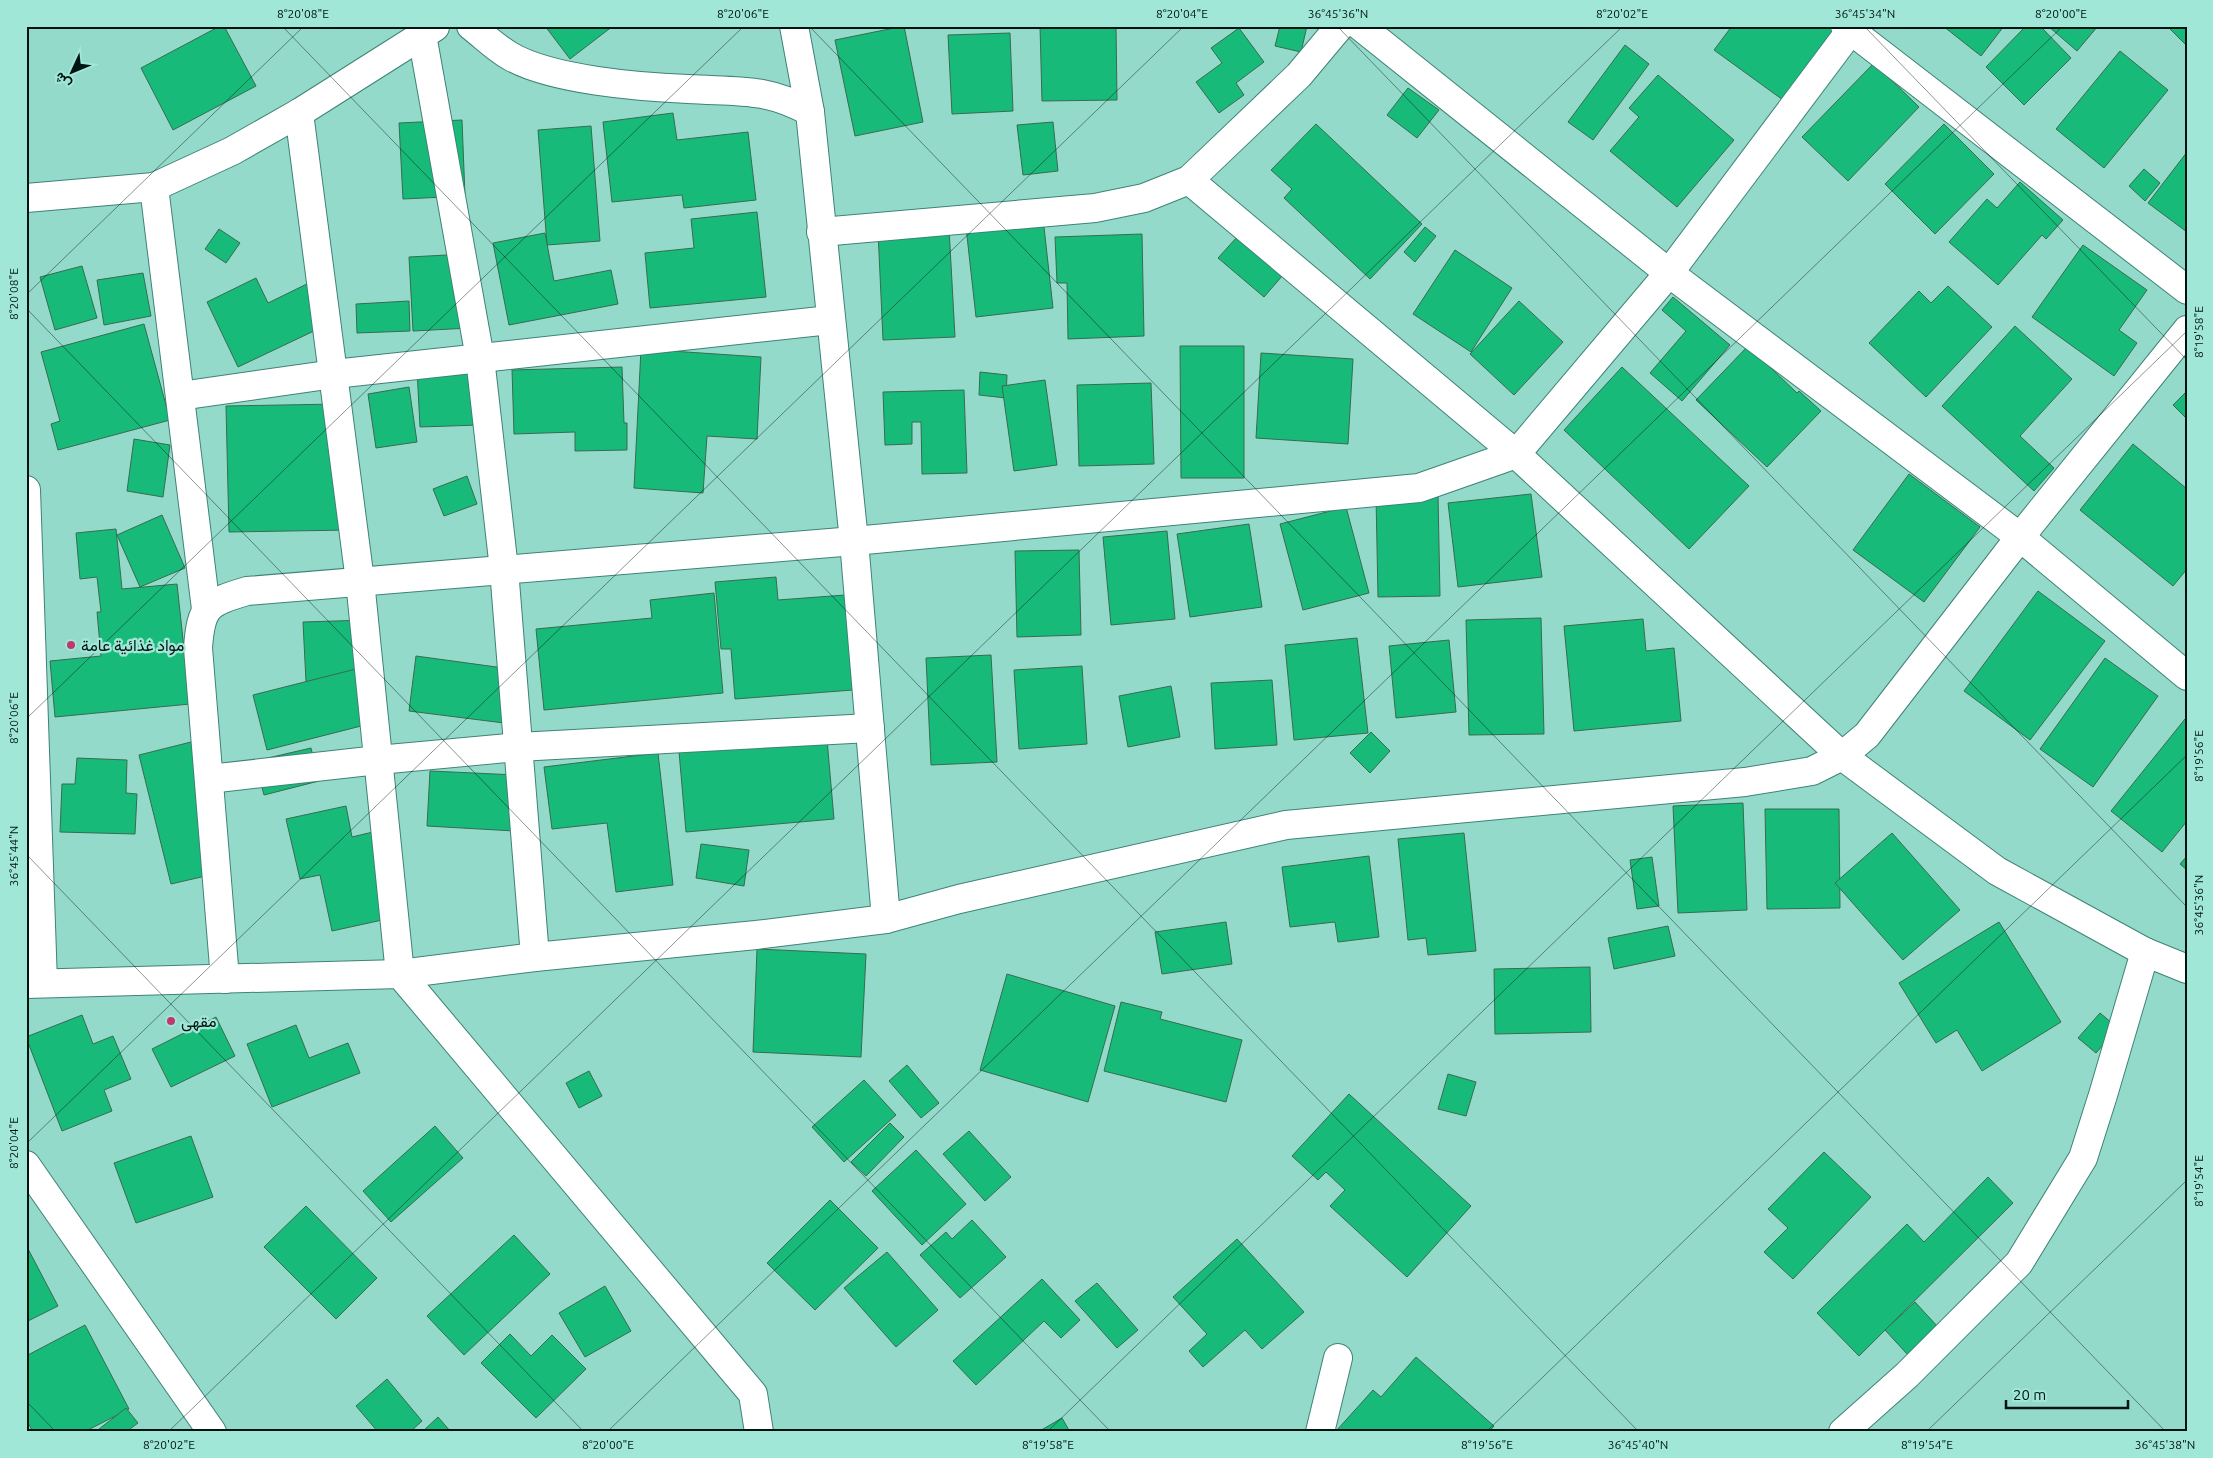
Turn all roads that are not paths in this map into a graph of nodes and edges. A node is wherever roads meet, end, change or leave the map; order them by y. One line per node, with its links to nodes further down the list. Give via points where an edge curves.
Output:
1 (471, 26): 8 (street, via 510,56 548,72 687,89 752,91 794,102)
2 (794, 26): 8 (street)
3 (1340, 26): 9 (street, via 1299,75)
4 (1360, 26): 13 (street)
5 (1850, 28): 13 (street); 14 (street)
6 (429, 31): 7 (street); 17 (street)
7 (299, 112): 10 (street, via 232,151); 18 (street)
8 (810, 112): 12 (street)
9 (1189, 180): 12 (street, via 1144,198 1095,208); 20 (street)
10 (154, 187): 11 (street); 19 (street)
11 (26, 198)
12 (821, 232): 15 (street)
13 (1669, 272): 20 (street); 22 (street)
14 (2187, 290)
15 (830, 320): 17 (street); 23 (street)
16 (2187, 330): 22 (street)
17 (480, 358): 18 (street); 24 (street)
18 (334, 374): 19 (street); 25 (street)
19 (180, 396): 26 (street)
20 (1516, 454): 23 (street, via 1419,488); 30 (street)
21 (26, 490): 39 (street)
22 (2020, 537): 27 (street); 30 (street, via 1867,735)
23 (854, 541): 24 (street); 28 (street)
24 (504, 569): 25 (street); 29 (street)
25 (360, 581): 26 (street, via 247,591 225,597); 31 (street)
26 (206, 609): 32 (street, via 198,648)
27 (2187, 676)
28 (870, 728): 29 (street); 33 (street)
29 (518, 747): 31 (street); 35 (street)
30 (1842, 756): 33 (street, via 1812,771 1745,782 1286,825); 34 (street, via 1998,871)
31 (378, 760): 32 (street); 37 (street)
32 (208, 779): 38 (street)
33 (886, 919): 35 (street)
34 (2145, 952): 36 (street); 45 (street, via 2083,1158 2019,1263 1907,1375)
35 (535, 957): 37 (street)
36 (2187, 969)
37 (400, 974): 38 (street); 43 (street, via 753,1394)
38 (225, 979): 39 (street)
39 (34, 984)
40 (27, 1168): 42 (street)
41 (1338, 1358): 44 (street)
42 (212, 1432)
43 (759, 1432)
44 (1320, 1432)
45 (1843, 1432)

